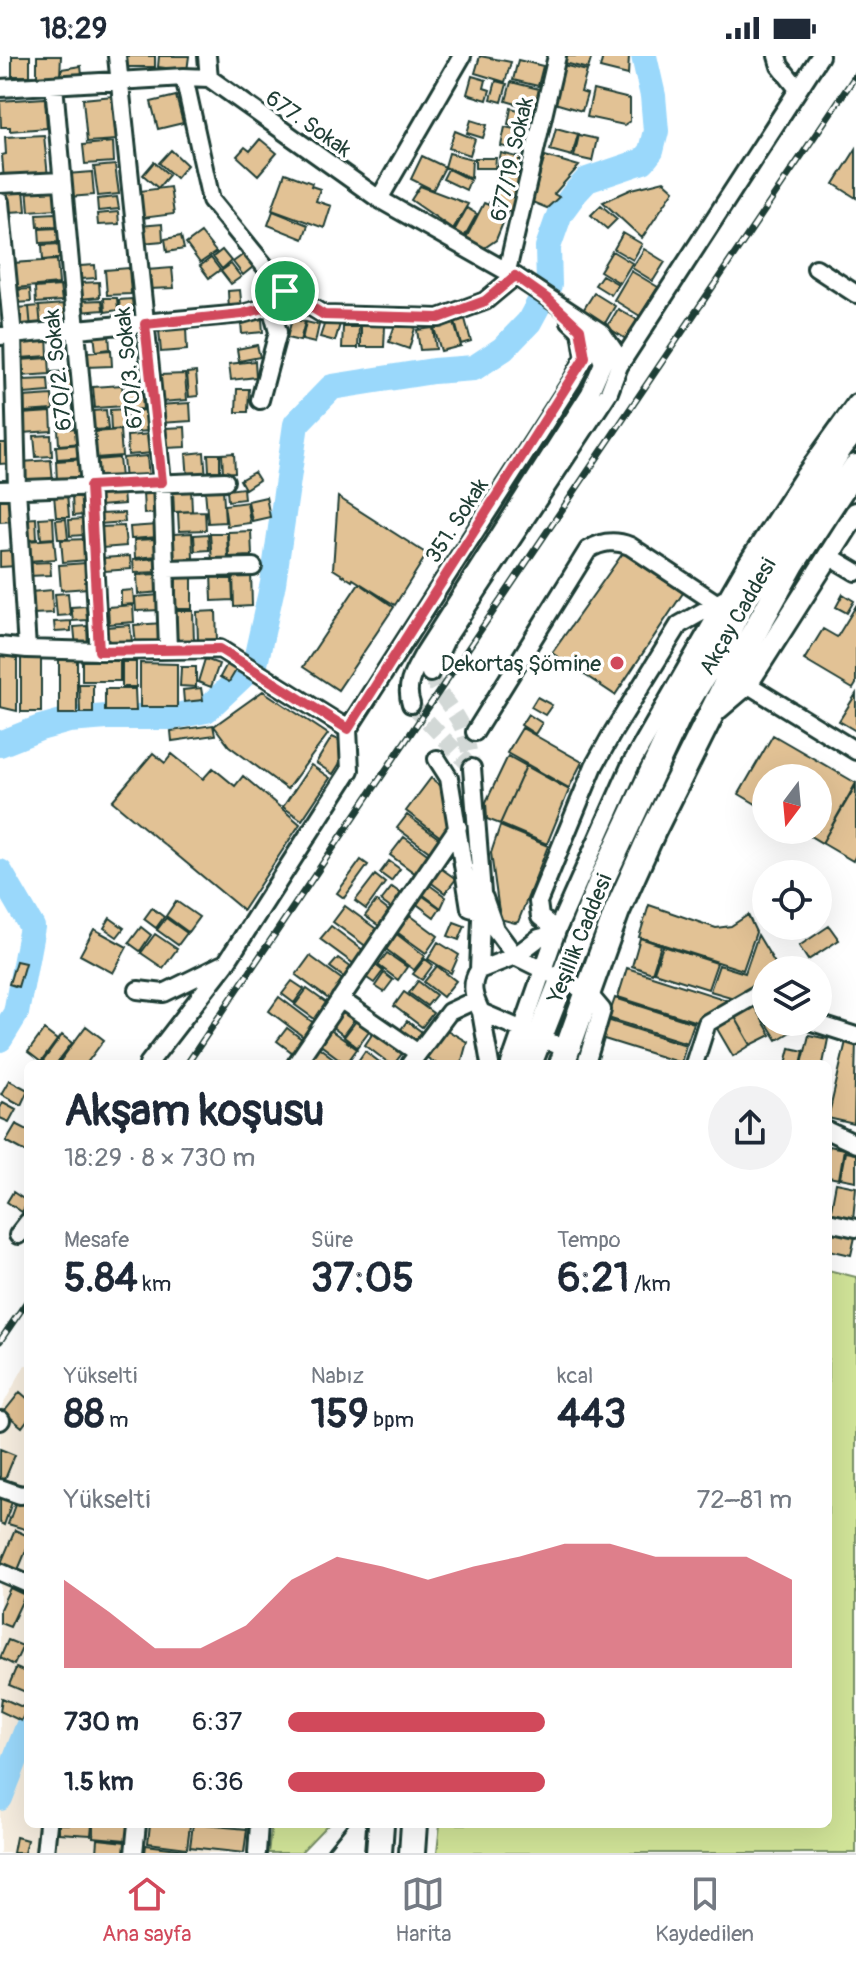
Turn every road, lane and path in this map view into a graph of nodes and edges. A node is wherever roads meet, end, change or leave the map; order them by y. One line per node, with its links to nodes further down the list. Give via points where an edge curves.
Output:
1 (117, 56): 9 (street, 670/3. Sokak)
2 (207, 56): 8 (street)
3 (462, 56): 15 (street)
4 (557, 56): 18 (street, 677/19. Sokak)
5 (777, 56): 12 (street)
6 (820, 56): 12 (street)
7 (184, 77): 8 (street); 9 (street); 19 (street, via 211,200)
8 (209, 78): 15 (street, 677. Sokak)
9 (119, 82): 10 (street); 23 (street, 670/3. Sokak)
10 (54, 85): 11 (street); 13 (street, 670/2. Sokak)
11 (0, 88)
12 (798, 89): 27 (street)
13 (62, 181): 14 (street); 25 (street, 670/2. Sokak)
14 (0, 184)
15 (379, 199): 18 (street, 677. Sokak)
16 (0, 202): 26 (street)
17 (816, 268): 20 (street)
18 (516, 277): 19 (street, via 485,301 439,318 324,315); 21 (street, 677. Sokak)
19 (285, 291): 22 (street)
20 (856, 294)
21 (549, 300): 24 (street, 351. Sokak); 27 (street, via 602,333)
22 (271, 306): 23 (street); 28 (street, via 278,332)
23 (145, 324): 25 (street); 33 (street, 670/3. Sokak)
24 (580, 329): 48 (street, 351. Sokak, via 596,345 603,363 590,393 438,629 410,681); 50 (street, 351. Sokak, via 585,357 572,381)
25 (75, 330): 26 (street); 34 (street, 670/2. Sokak)
26 (6, 336): 35 (street)
27 (619, 366): 46 (street, via 609,392 446,639)
28 (260, 400)
29 (856, 403): 41 (street)
30 (856, 427): 55 (highway, Akçay Caddesi, via 743,601 679,715)
31 (856, 467): 49 (highway, Akçay Caddesi, via 792,564)
32 (225, 481): 33 (street)
33 (162, 482): 34 (street); 39 (street, 670/3. Sokak)
34 (90, 486): 35 (street); 45 (street, 670/2. Sokak)
35 (8, 489): 43 (street)
36 (856, 513): 37 (main road)
37 (829, 556): 40 (street); 47 (main road)
38 (253, 567): 39 (street)
39 (167, 569): 44 (street, 670/3. Sokak)
40 (856, 572)
41 (723, 600): 51 (street, via 630,546 614,541 594,546); 60 (street, via 631,764); 60 (street, via 679,625 594,766 538,902 540,917)
42 (0, 646): 43 (street)
43 (27, 649): 45 (street)
44 (168, 649): 45 (street); 50 (street, via 220,649)
45 (99, 651)
46 (430, 673)
47 (747, 684): 49 (main road); 52 (street)
48 (411, 704)
49 (711, 714): 57 (highway, Akçay Caddesi)
50 (348, 729): 62 (street, via 350,770)
51 (475, 732)
52 (856, 751)
53 (437, 759): 56 (street, via 449,778)
54 (472, 768): 58 (street)
55 (633, 814): 64 (highway, Yeşillik Caddesi)
56 (458, 827): 59 (street, via 470,908); 68 (street)
57 (653, 831): 66 (highway, Yeşillik Caddesi)
58 (482, 893): 59 (street); 61 (street, via 495,929)
59 (480, 911): 63 (street)
60 (556, 932): 61 (street); 64 (street)
61 (515, 956): 63 (street); 64 (street)
62 (226, 963): 65 (street, via 164,993); 75 (street)
63 (479, 970): 69 (street, via 474,978)
64 (552, 974): 66 (street); 71 (highway, Yeşillik Caddesi)
65 (138, 990)
66 (586, 991): 74 (highway, Yeşillik Caddesi)
67 (752, 997): 80 (street, via 707,1023)
68 (340, 999): 73 (street); 76 (street)
69 (478, 1006): 71 (street); 73 (street, via 449,1012); 77 (street)
70 (832, 1028): 72 (street)
71 (530, 1034): 74 (street); 78 (street); 79 (highway, Yeşillik Caddesi)
72 (856, 1036)
73 (414, 1058)
74 (571, 1059)
75 (151, 1060)
76 (299, 1060)
77 (489, 1060)
78 (513, 1060)
79 (529, 1060)
80 (695, 1060)
81 (832, 1133): 82 (street)
82 (856, 1144)
83 (832, 1223): 84 (street)
84 (856, 1228)
85 (0, 1488): 86 (street)
86 (24, 1494)
87 (0, 1572): 88 (street)
88 (24, 1582)
89 (48, 1828): 96 (street)
90 (137, 1828): 97 (street)
91 (259, 1828): 98 (street)
92 (362, 1828): 99 (street)
93 (364, 1828): 100 (street)
94 (366, 1828): 101 (highway)
95 (414, 1828): 102 (highway)
96 (45, 1853)
97 (134, 1853)
98 (257, 1853)
99 (337, 1853)
100 (355, 1853)
101 (379, 1853)
102 (412, 1853)

